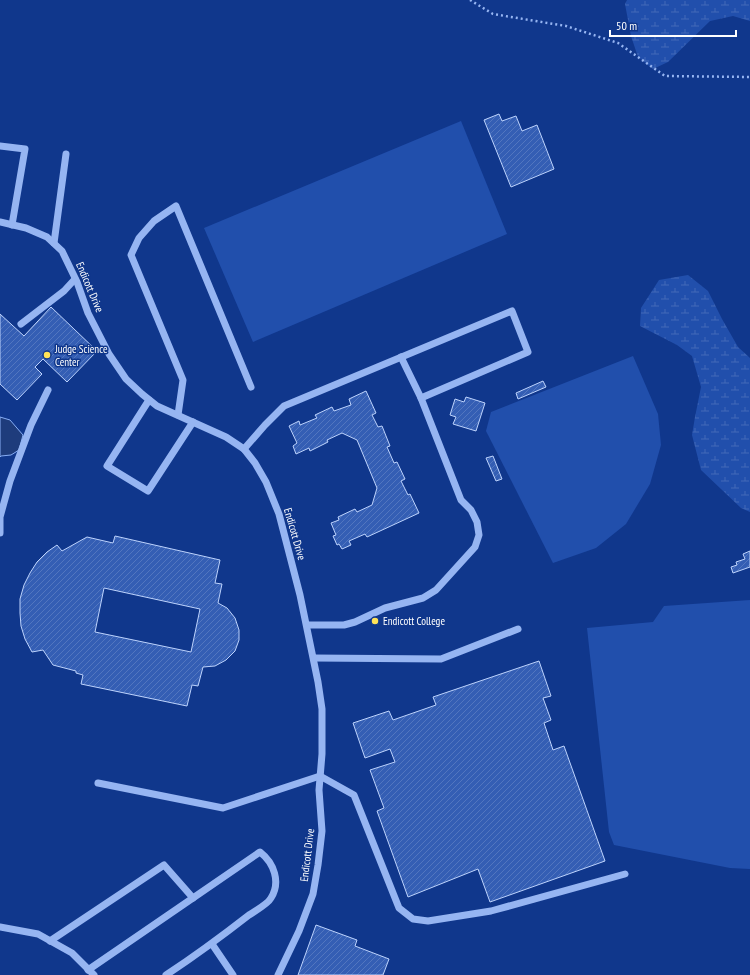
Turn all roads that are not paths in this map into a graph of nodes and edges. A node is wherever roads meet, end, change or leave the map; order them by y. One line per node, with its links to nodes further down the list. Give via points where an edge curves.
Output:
1 (0, 146): 4 (street, via 25,149)
2 (66, 154): 5 (street)
3 (0, 222): 4 (street, Endicott Drive)
4 (12, 225): 5 (street, Endicott Drive, via 26,228)
5 (54, 244): 6 (street, Endicott Drive, via 62,251)
6 (75, 279): 7 (street, via 64,292); 12 (street, Endicott Drive, via 88,313 110,354 126,379)
7 (21, 324)
8 (401, 357): 11 (street); 11 (street, via 512,311 528,352); 15 (street, via 284,406)
9 (251, 387): 13 (street, via 176,206 154,222 139,238 132,255 183,380)
10 (48, 390): 16 (street, via 31,425 10,481 0,517)
11 (420, 398): 17 (street, via 461,500 471,510 477,522 479,535 475,547 436,590 423,598 385,608 344,625)
12 (150, 400): 13 (street, Endicott Drive); 14 (street, via 107,466 148,491)
13 (178, 415): 14 (street, Endicott Drive)
14 (193, 422): 15 (street, Endicott Drive, via 226,437)
15 (244, 449): 17 (street, Endicott Drive, via 266,482 279,514)
16 (0, 533)
17 (307, 625): 19 (street, Endicott Drive)
18 (518, 629): 19 (street, via 441,659)
19 (314, 658): 20 (street, Endicott Drive, via 322,709)
20 (320, 776): 21 (street, via 223,808); 22 (street, via 354,795 399,908 413,919 428,921 491,911); 30 (street, Endicott Drive, via 322,831 313,894 299,932)
21 (98, 783)
22 (625, 874)
23 (193, 898): 25 (street, via 164,865); 26 (street, via 260,852 266,856 274,870 276,885 270,900); 27 (street)
24 (0, 928): 25 (street, via 38,934)
25 (50, 941): 27 (street, via 72,953)
26 (212, 944): 28 (street); 29 (street)
27 (91, 972)
28 (166, 975)
29 (233, 975)
30 (278, 975)

